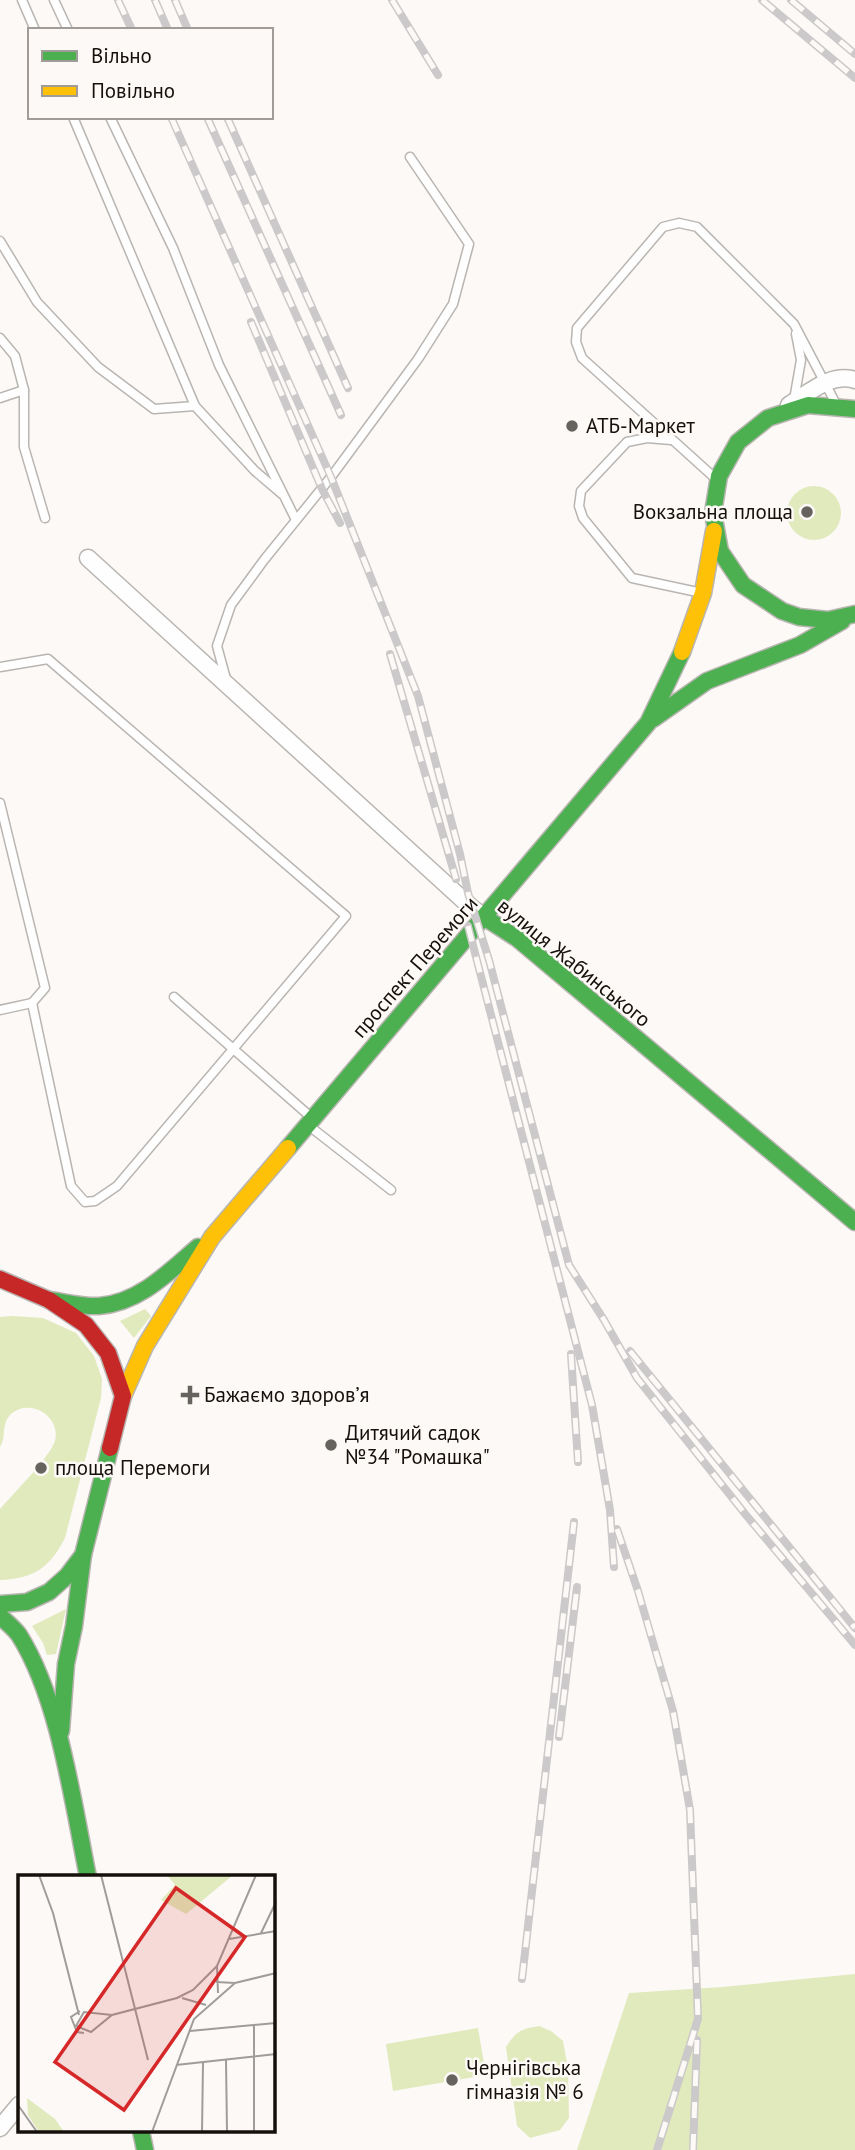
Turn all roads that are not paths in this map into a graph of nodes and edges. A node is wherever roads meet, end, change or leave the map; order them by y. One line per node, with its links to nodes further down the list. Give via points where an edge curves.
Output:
1 (22, 0): 3 (lane)
2 (54, 0): 4 (lane)
3 (34, 28)
4 (67, 28)
5 (74, 119): 16 (lane)
6 (111, 119): 21 (lane, via 173,248 219,365)
7 (410, 157): 23 (lane, via 468,244 453,304 418,359)
8 (0, 242): 16 (lane, via 37,302 98,367 154,409)
9 (794, 324): 12 (lane); 17 (lane, via 801,360); 19 (lane, via 697,227 679,223 663,227 577,328 576,342 582,358)
10 (0, 338): 13 (lane, via 15,356)
11 (855, 380): 12 (street, via 846,377)
12 (824, 383): 15 (lane); 17 (street)
13 (24, 390): 14 (lane); 22 (lane, via 24,447)
14 (0, 398)
15 (836, 404): 17 (main road); 18 (main road)
16 (195, 406): 21 (lane)
17 (788, 407): 20 (main road, via 751,428 730,452)
18 (855, 409)
19 (671, 440): 20 (lane); 26 (lane, via 627,442 582,491 579,506 583,518 632,578)
20 (717, 480): 24 (main road)
21 (284, 496): 23 (lane)
22 (45, 518)
23 (296, 520): 29 (lane, via 231,605 217,646)
24 (714, 531): 26 (main road, проспект Перемоги); 27 (main road, via 740,584 764,603 791,616 811,619)
25 (88, 558): 29 (street, вулиця Жабинського)
26 (703, 593): 30 (main road, проспект Перемоги, via 684,648)
27 (853, 615): 30 (main road, проспект Перемоги, via 800,645 707,681)
28 (0, 667): 36 (lane, via 48,659 346,916)
29 (229, 688): 32 (street, вулиця Жабинського)
30 (648, 723): 32 (main road, проспект Перемоги)
31 (0, 803): 34 (lane, via 45,988)
32 (484, 917): 37 (main road, проспект Перемоги); 39 (main road, вулиця Жабинського, via 518,939)
33 (174, 997): 36 (lane)
34 (33, 1003): 35 (lane); 36 (lane, via 71,1186 85,1202 117,1186)
35 (0, 1010)
36 (233, 1049): 37 (lane)
37 (309, 1121): 38 (lane); 40 (main road, проспект Перемоги)
38 (391, 1190)
39 (855, 1222)
40 (212, 1237): 42 (main road, проспект Перемоги, via 142,1292 120,1302 97,1306); 44 (main road, проспект Перемоги, via 145,1346)
41 (0, 1279): 42 (main road)
42 (49, 1300): 43 (main road); 44 (main road, via 99,1339)
43 (12, 1301)
44 (123, 1396): 45 (main road)
45 (83, 1555): 46 (main road, via 51,1591 33,1600); 48 (main road)
46 (0, 1604)
47 (0, 1616): 48 (main road, via 24,1640)
48 (60, 1741): 49 (main road)
49 (88, 1875)
50 (18, 2106): 51 (street)
51 (0, 2129)
52 (141, 2132): 53 (main road)
53 (145, 2150)

